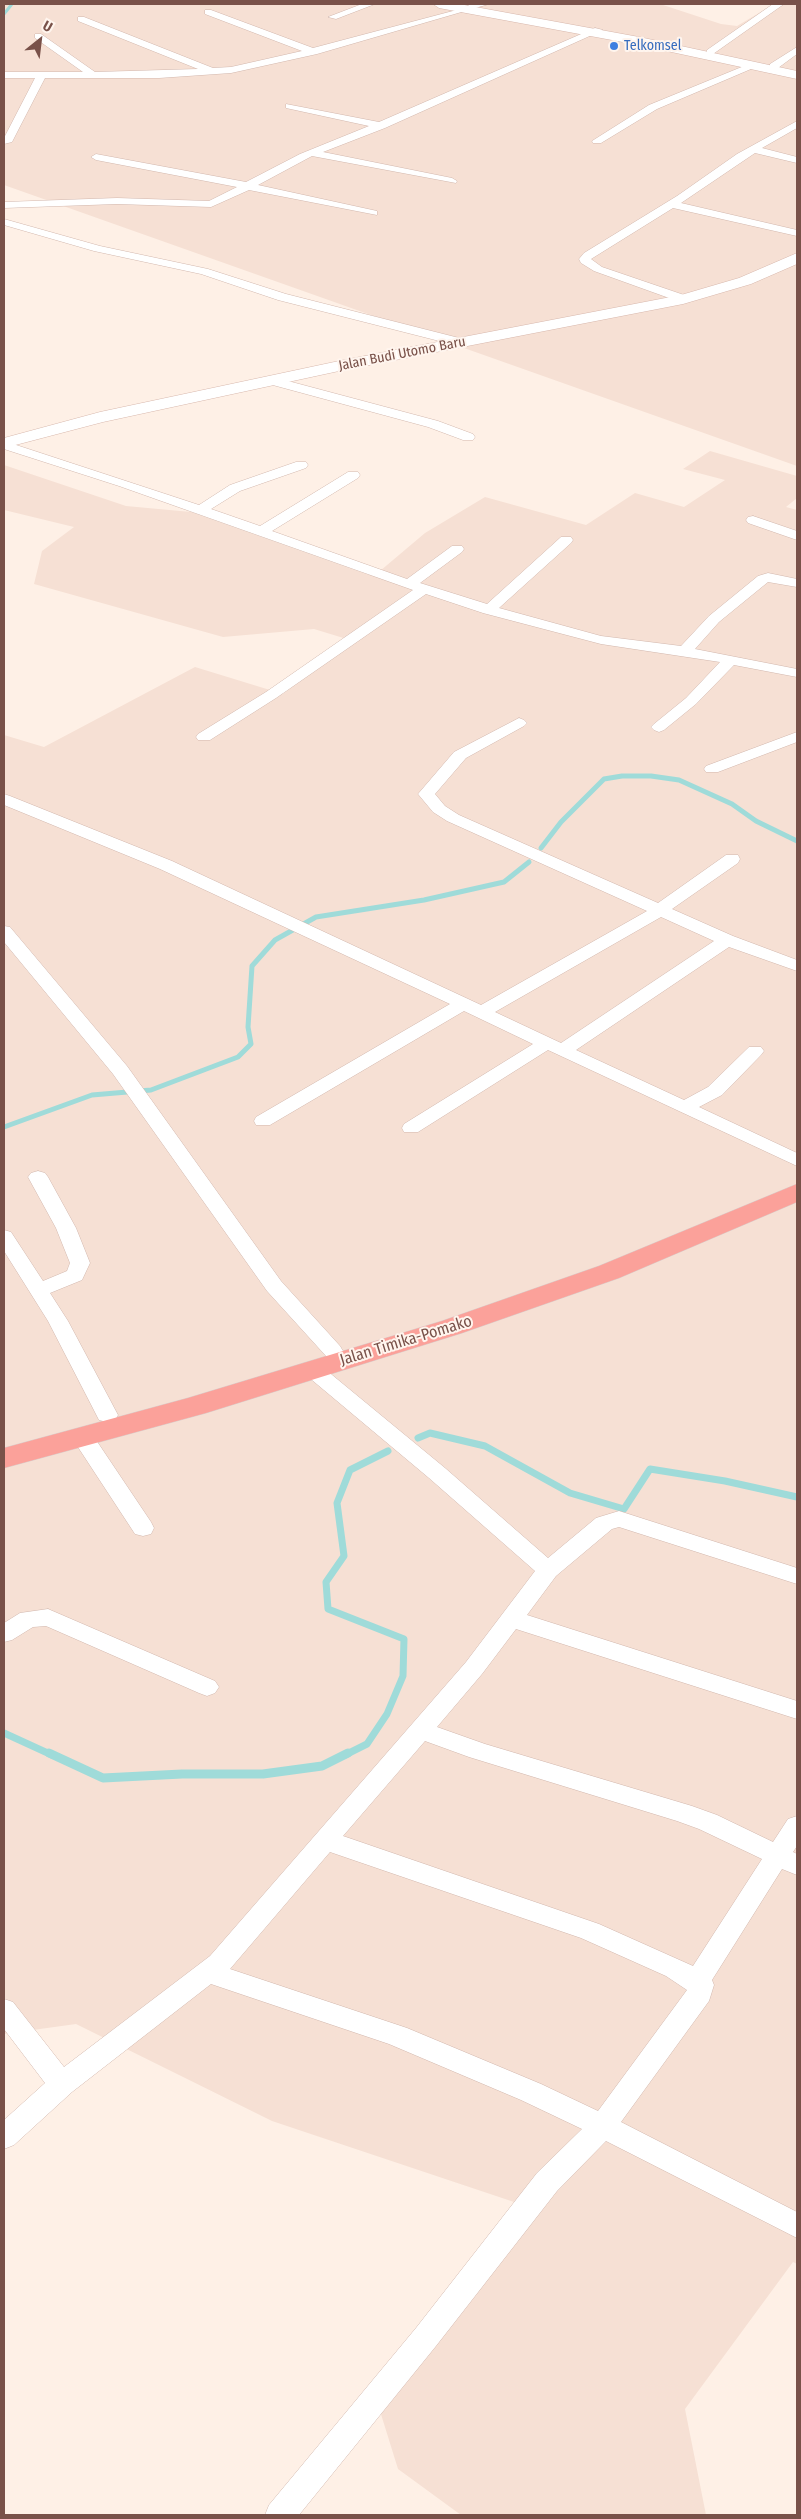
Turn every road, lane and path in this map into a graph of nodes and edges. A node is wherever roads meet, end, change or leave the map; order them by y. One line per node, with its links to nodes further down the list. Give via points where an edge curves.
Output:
1 (370, 4): 6 (street)
2 (439, 4): 4 (street)
3 (779, 4): 12 (street)
4 (470, 6): 8 (street); 11 (street)
5 (208, 12): 11 (street)
6 (333, 17)
7 (81, 19): 16 (street)
8 (594, 31): 12 (street); 13 (street); 23 (street)
9 (38, 36): 19 (street)
10 (797, 50): 14 (street)
11 (314, 52): 16 (street)
12 (710, 52): 14 (street)
13 (753, 66): 20 (street); 24 (street, via 667,100)
14 (774, 66): 15 (street)
15 (797, 71)
16 (212, 72): 19 (street)
17 (4, 75): 18 (street)
18 (42, 75): 19 (street); 25 (street)
19 (93, 75)
20 (797, 75)
21 (290, 106): 23 (street)
22 (797, 124): 26 (street)
23 (381, 126): 27 (street)
24 (597, 141)
25 (7, 142)
26 (753, 149): 29 (street); 32 (street)
27 (311, 153): 30 (street); 31 (street)
28 (96, 157): 31 (street)
29 (797, 160)
30 (452, 181)
31 (248, 186): 33 (street, via 211,204 117,201); 34 (street)
32 (671, 204): 36 (street); 38 (street, via 585,259 598,269)
33 (4, 205)
34 (373, 214)
35 (4, 222): 39 (street, via 98,249 204,271 282,296)
36 (797, 233)
37 (797, 258): 38 (street, Jalan Budi Utomo Baru, via 745,282)
38 (683, 300): 39 (street, Jalan Budi Utomo Baru)
39 (459, 342): 40 (street, Jalan Budi Utomo Baru)
40 (273, 381): 41 (street, via 433,424); 42 (street, Jalan Budi Utomo Baru, via 100,417)
41 (468, 437)
42 (4, 444): 45 (street)
43 (301, 465): 45 (street, via 235,488)
44 (353, 475): 47 (street)
45 (200, 510): 47 (street)
46 (753, 520): 48 (street)
47 (260, 532): 51 (street)
48 (797, 536)
49 (566, 540): 54 (street)
50 (457, 548): 51 (street)
51 (408, 584): 53 (street)
52 (797, 584): 55 (street, via 768,577 763,579 714,619)
53 (423, 589): 54 (street); 60 (street, via 271,695)
54 (488, 610): 55 (street, via 583,636)
55 (685, 651): 56 (street)
56 (732, 659): 57 (street); 59 (street)
57 (797, 673)
58 (519, 723): 65 (street, via 460,754 426,794 439,809 453,818)
59 (659, 727)
60 (204, 737)
61 (797, 737): 62 (street)
62 (712, 769)
63 (4, 799): 69 (street, via 126,847)
64 (732, 859): 65 (street)
65 (660, 910): 67 (street); 70 (street)
66 (4, 930): 82 (street, via 120,1070)
67 (727, 940): 68 (street); 71 (street)
68 (797, 966)
69 (463, 1004): 70 (street); 74 (street)
70 (480, 1013): 71 (street)
71 (555, 1047): 73 (street); 75 (street)
72 (755, 1051): 73 (street, via 715,1090)
73 (686, 1107): 76 (street)
74 (262, 1121)
75 (411, 1128)
76 (797, 1160)
77 (38, 1177): 81 (street, via 66,1228 80,1263 75,1275)
78 (797, 1178): 82 (highway, Jalan Timika-Pomako, via 600,1260)
79 (797, 1192): 82 (highway, Jalan Timika-Pomako, via 609,1272 452,1327)
80 (4, 1236): 81 (street)
81 (40, 1290): 83 (street)
82 (323, 1360): 83 (highway, Jalan Timika-Pomako); 84 (highway, Jalan Timika-Pomako, via 196,1406); 88 (street, via 438,1473)
83 (107, 1415): 85 (highway, Jalan Timika-Pomako)
84 (82, 1436): 86 (highway, Jalan Timika-Pomako); 87 (street)
85 (4, 1444)
86 (4, 1458)
87 (144, 1528)
88 (548, 1570): 89 (street, via 604,1523 619,1519); 90 (street)
89 (797, 1576)
90 (513, 1619): 93 (street); 94 (street)
91 (4, 1634): 92 (street, via 28,1619 48,1617)
92 (207, 1687)
93 (797, 1710)
94 (420, 1730): 96 (street); 97 (street, via 478,1751 660,1805 708,1822)
95 (797, 1826): 97 (street)
96 (325, 1840): 98 (street, via 219,1963); 99 (street, via 590,1931)
97 (787, 1859): 99 (street)
98 (206, 1972): 101 (street); 102 (street, via 398,2036)
99 (697, 1980): 102 (street, via 701,1985 700,1993)
100 (4, 2010): 101 (street)
101 (62, 2084): 103 (street)
102 (604, 2126): 104 (street); 105 (street, via 547,2182 426,2337)
103 (4, 2137)
104 (797, 2226)
105 (280, 2515)

